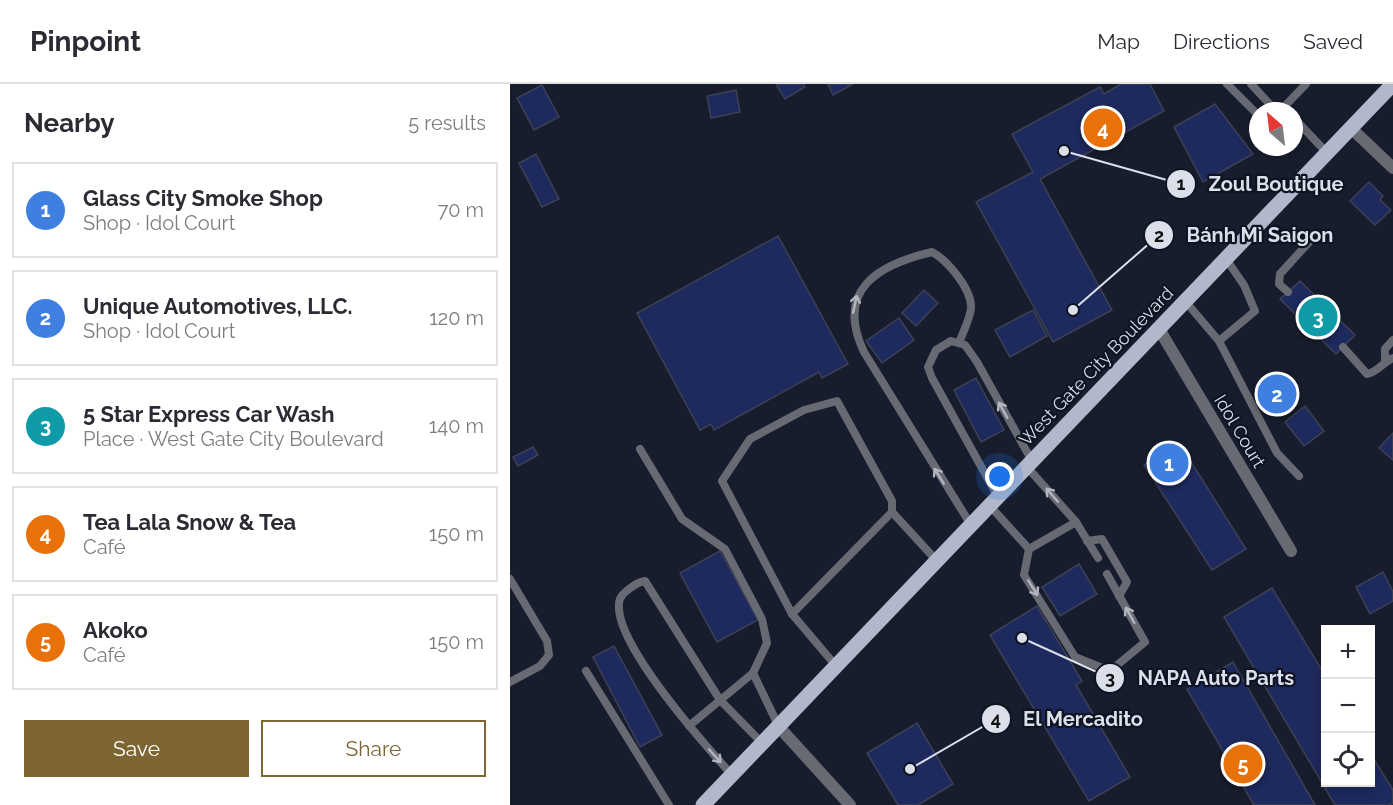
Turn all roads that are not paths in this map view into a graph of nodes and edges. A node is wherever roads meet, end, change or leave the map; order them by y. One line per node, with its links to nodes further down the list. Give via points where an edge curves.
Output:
1 (1227, 84): 7 (lane)
2 (1251, 84): 5 (lane)
3 (1306, 84): 6 (lane)
4 (1393, 84): 9 (main road, West Gate City Boulevard)
5 (1272, 102)
6 (1289, 102)
7 (1249, 106)
8 (1303, 128): 10 (lane)
9 (1352, 129): 10 (main road, West Gate City Boulevard); 11 (street)
10 (1328, 154): 13 (main road, West Gate City Boulevard)
11 (1393, 168)
12 (1310, 241): 14 (lane, via 1280,274 1279,284)
13 (1226, 259): 15 (main road, West Gate City Boulevard); 18 (lane, via 1256,311)
14 (1288, 292)
15 (1185, 301): 16 (main road, West Gate City Boulevard); 18 (lane)
16 (1159, 329): 23 (main road, West Gate City Boulevard); 31 (street, Idol Court)
17 (1393, 340): 21 (lane, via 1385,349)
18 (1219, 341): 24 (lane, via 1277,453)
19 (959, 343): 23 (lane, one-way to 19, via 977,362); 25 (lane, via 951,341 936,350 928,367); 28 (lane, one-way to 19, via 864,352 853,321 858,294 890,268 932,252 952,267 971,301)
20 (1343, 347): 21 (lane, via 1367,374)
21 (1389, 360)
22 (640, 449): 40 (lane, via 682,519 725,549 762,619 767,643)
23 (1029, 464): 25 (main road, West Gate City Boulevard); 27 (lane, one-way to 23)
24 (1299, 476)
25 (994, 501): 28 (main road, West Gate City Boulevard); 30 (lane)
26 (892, 512): 33 (lane); 37 (lane); 37 (lane, via 892,501 837,400 804,410 750,439 722,481)
27 (1076, 522): 29 (lane); 30 (lane)
28 (971, 525): 33 (main road, West Gate City Boulevard)
29 (1087, 541): 32 (lane); 36 (lane, via 1102,539 1127,582)
30 (1029, 549): 36 (lane, one-way to 36, via 1024,575 1075,657 1110,671 1145,642)
31 (1291, 551)
32 (1098, 558)
33 (937, 561): 38 (main road, West Gate City Boulevard)
34 (1107, 574): 36 (lane)
35 (510, 579): 41 (lane, via 547,641 549,655 540,666)
36 (1119, 596)
37 (792, 614): 38 (lane)
38 (837, 667): 44 (main road, West Gate City Boulevard)
39 (586, 671): 47 (lane)
40 (753, 673): 42 (lane); 44 (lane)
41 (510, 682)
42 (720, 700): 43 (lane); 43 (lane, via 645,581 634,585 623,594 618,606 620,618 650,672); 45 (lane)
43 (689, 726): 46 (lane, one-way to 46)
44 (779, 727): 45 (main road, West Gate City Boulevard); 49 (street)
45 (763, 744): 46 (main road, West Gate City Boulevard)
46 (732, 775): 48 (main road, West Gate City Boulevard)
47 (669, 805)
48 (704, 805)
49 (850, 805)

